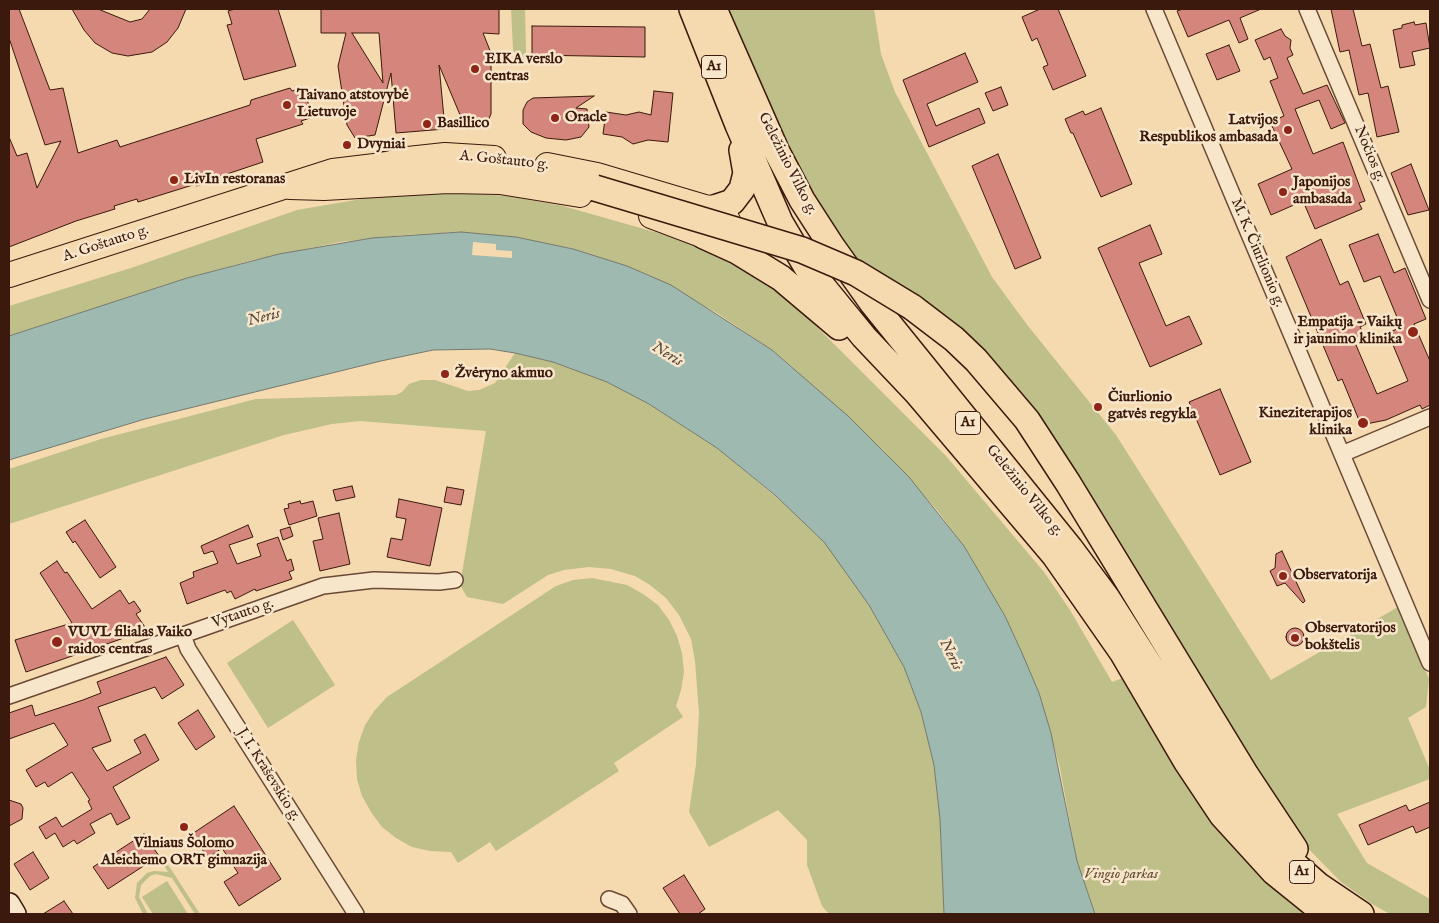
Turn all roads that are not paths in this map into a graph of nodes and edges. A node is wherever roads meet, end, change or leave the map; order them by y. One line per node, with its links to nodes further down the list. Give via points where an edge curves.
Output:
1 (692, 9): 5 (highway, Geležinio Vilko g. / A1)
2 (714, 9): 25 (highway, Geležinio Vilko g. / A1, via 776,150 802,200 873,304 1108,598 1232,795 1252,820 1275,847 1318,885)
3 (1154, 9): 14 (street, M. K. Čiurlionio g.)
4 (1307, 9): 11 (street, Nočios g.)
5 (738, 125): 8 (highway, via 746,173 742,189 732,202); 12 (highway, Geležinio Vilko g. / A1, via 780,222 806,266 864,337)
6 (383, 165): 7 (main road, A. Goštauto g., via 332,172); 8 (main road, A. Goštauto g., via 445,155 506,159 597,175); 25 (highway, bridge, via 514,172 548,176 595,188 802,250 856,273 912,307 976,360 1027,420 1281,829 1317,874)
7 (290, 187): 9 (main road, A. Goštauto g., via 500,182 566,192 618,205); 10 (main road, A. Goštauto g., via 199,213)
8 (717, 208): 9 (main road, via 726,216 727,230 717,236)
9 (704, 236): 12 (highway, via 781,278)
10 (9, 276)
11 (1430, 298)
12 (917, 393): 24 (highway, Geležinio Vilko g. / A1, via 1055,556 1090,604 1222,815 1274,872)
13 (1430, 417): 14 (street)
14 (1342, 454): 17 (street, M. K. Čiurlionio g.)
15 (456, 580): 16 (street, Vytauto g., via 374,580 323,586)
16 (183, 635): 18 (street, Vytauto g.); 22 (street, J. I. Kraševskio g., via 188,648)
17 (1430, 663)
18 (9, 696)
19 (609, 899): 23 (street, via 622,904)
20 (9, 904): 21 (main road)
21 (16, 914)
22 (356, 914)
23 (629, 914)
24 (1326, 914)
25 (1361, 914)

